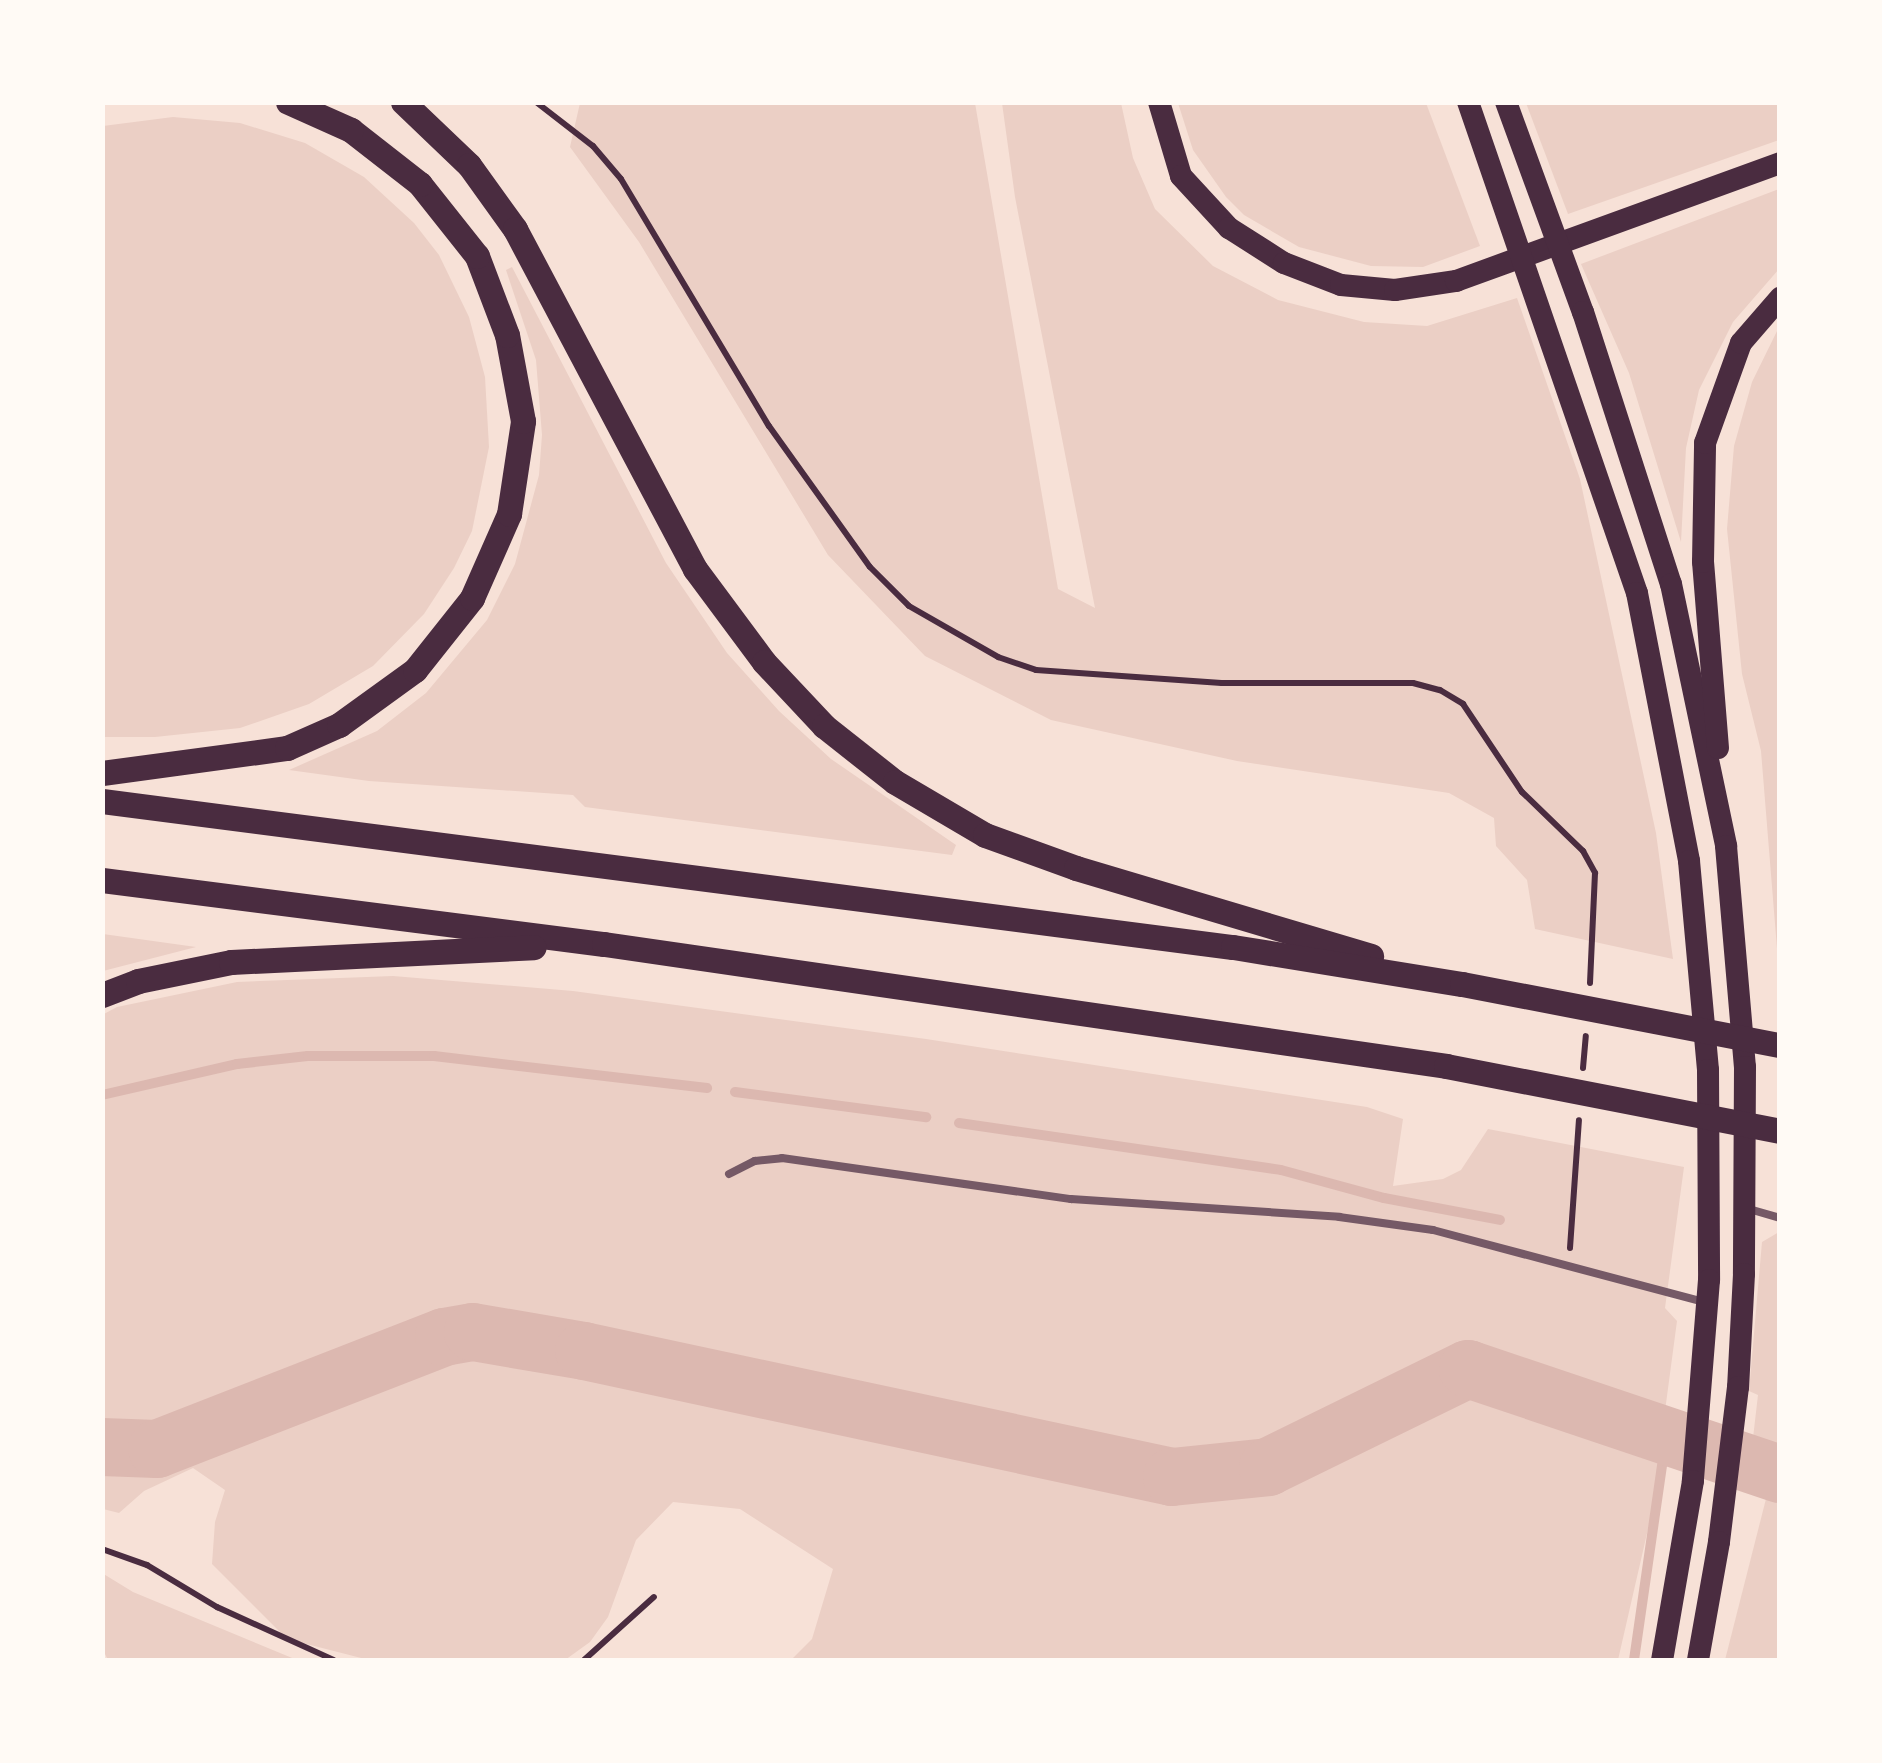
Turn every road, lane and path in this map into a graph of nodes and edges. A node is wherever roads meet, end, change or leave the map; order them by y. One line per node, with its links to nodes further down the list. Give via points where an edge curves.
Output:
1 (288, 102): 9 (highway, via 351,130 420,184 477,256 508,335 524,421 510,514 472,598 415,670 340,725 286,748)
2 (403, 102): 14 (highway, via 469,165 515,230 695,569 764,662 824,726 896,782 985,835)
3 (536, 102): 15 (path, via 594,146 621,178 769,426 870,567 909,606 998,657 1036,670 1222,683 1412,683 1440,690 1463,704 1522,792 1583,851 1595,873)
4 (1158, 102): 7 (main road, via 1181,176 1229,228 1284,264 1341,285 1396,290 1456,282)
5 (1468, 102): 26 (main road, via 1637,594 1689,861 1708,1070)
6 (1506, 102): 11 (main road, via 1671,584)
7 (1780, 163)
8 (1780, 298): 11 (main road, via 1741,344 1705,443 1703,562)
9 (102, 773)
10 (102, 801): 14 (highway, via 949,908)
11 (1726, 846): 23 (main road, via 1744,1067)
12 (102, 880): 13 (highway)
13 (604, 944): 16 (highway, via 232,962); 21 (highway, via 1446,1066)
14 (1462, 984): 18 (highway)
15 (1590, 988)
16 (102, 995)
17 (1586, 1028): 19 (path)
18 (1780, 1045)
19 (1582, 1087)
20 (1580, 1106): 25 (path)
21 (1780, 1131)
22 (729, 1174): 25 (lane, via 782,1158 1070,1199 1339,1217 1432,1230)
23 (1744, 1208): 24 (lane); 32 (main road, via 1738,1387)
24 (1780, 1218)
25 (1568, 1264): 26 (lane)
26 (1708, 1303): 31 (main road, via 1685,1530)
27 (102, 1549): 29 (path)
28 (654, 1597): 30 (path)
29 (334, 1660)
30 (584, 1660)
31 (1662, 1660)
32 (1698, 1660)

